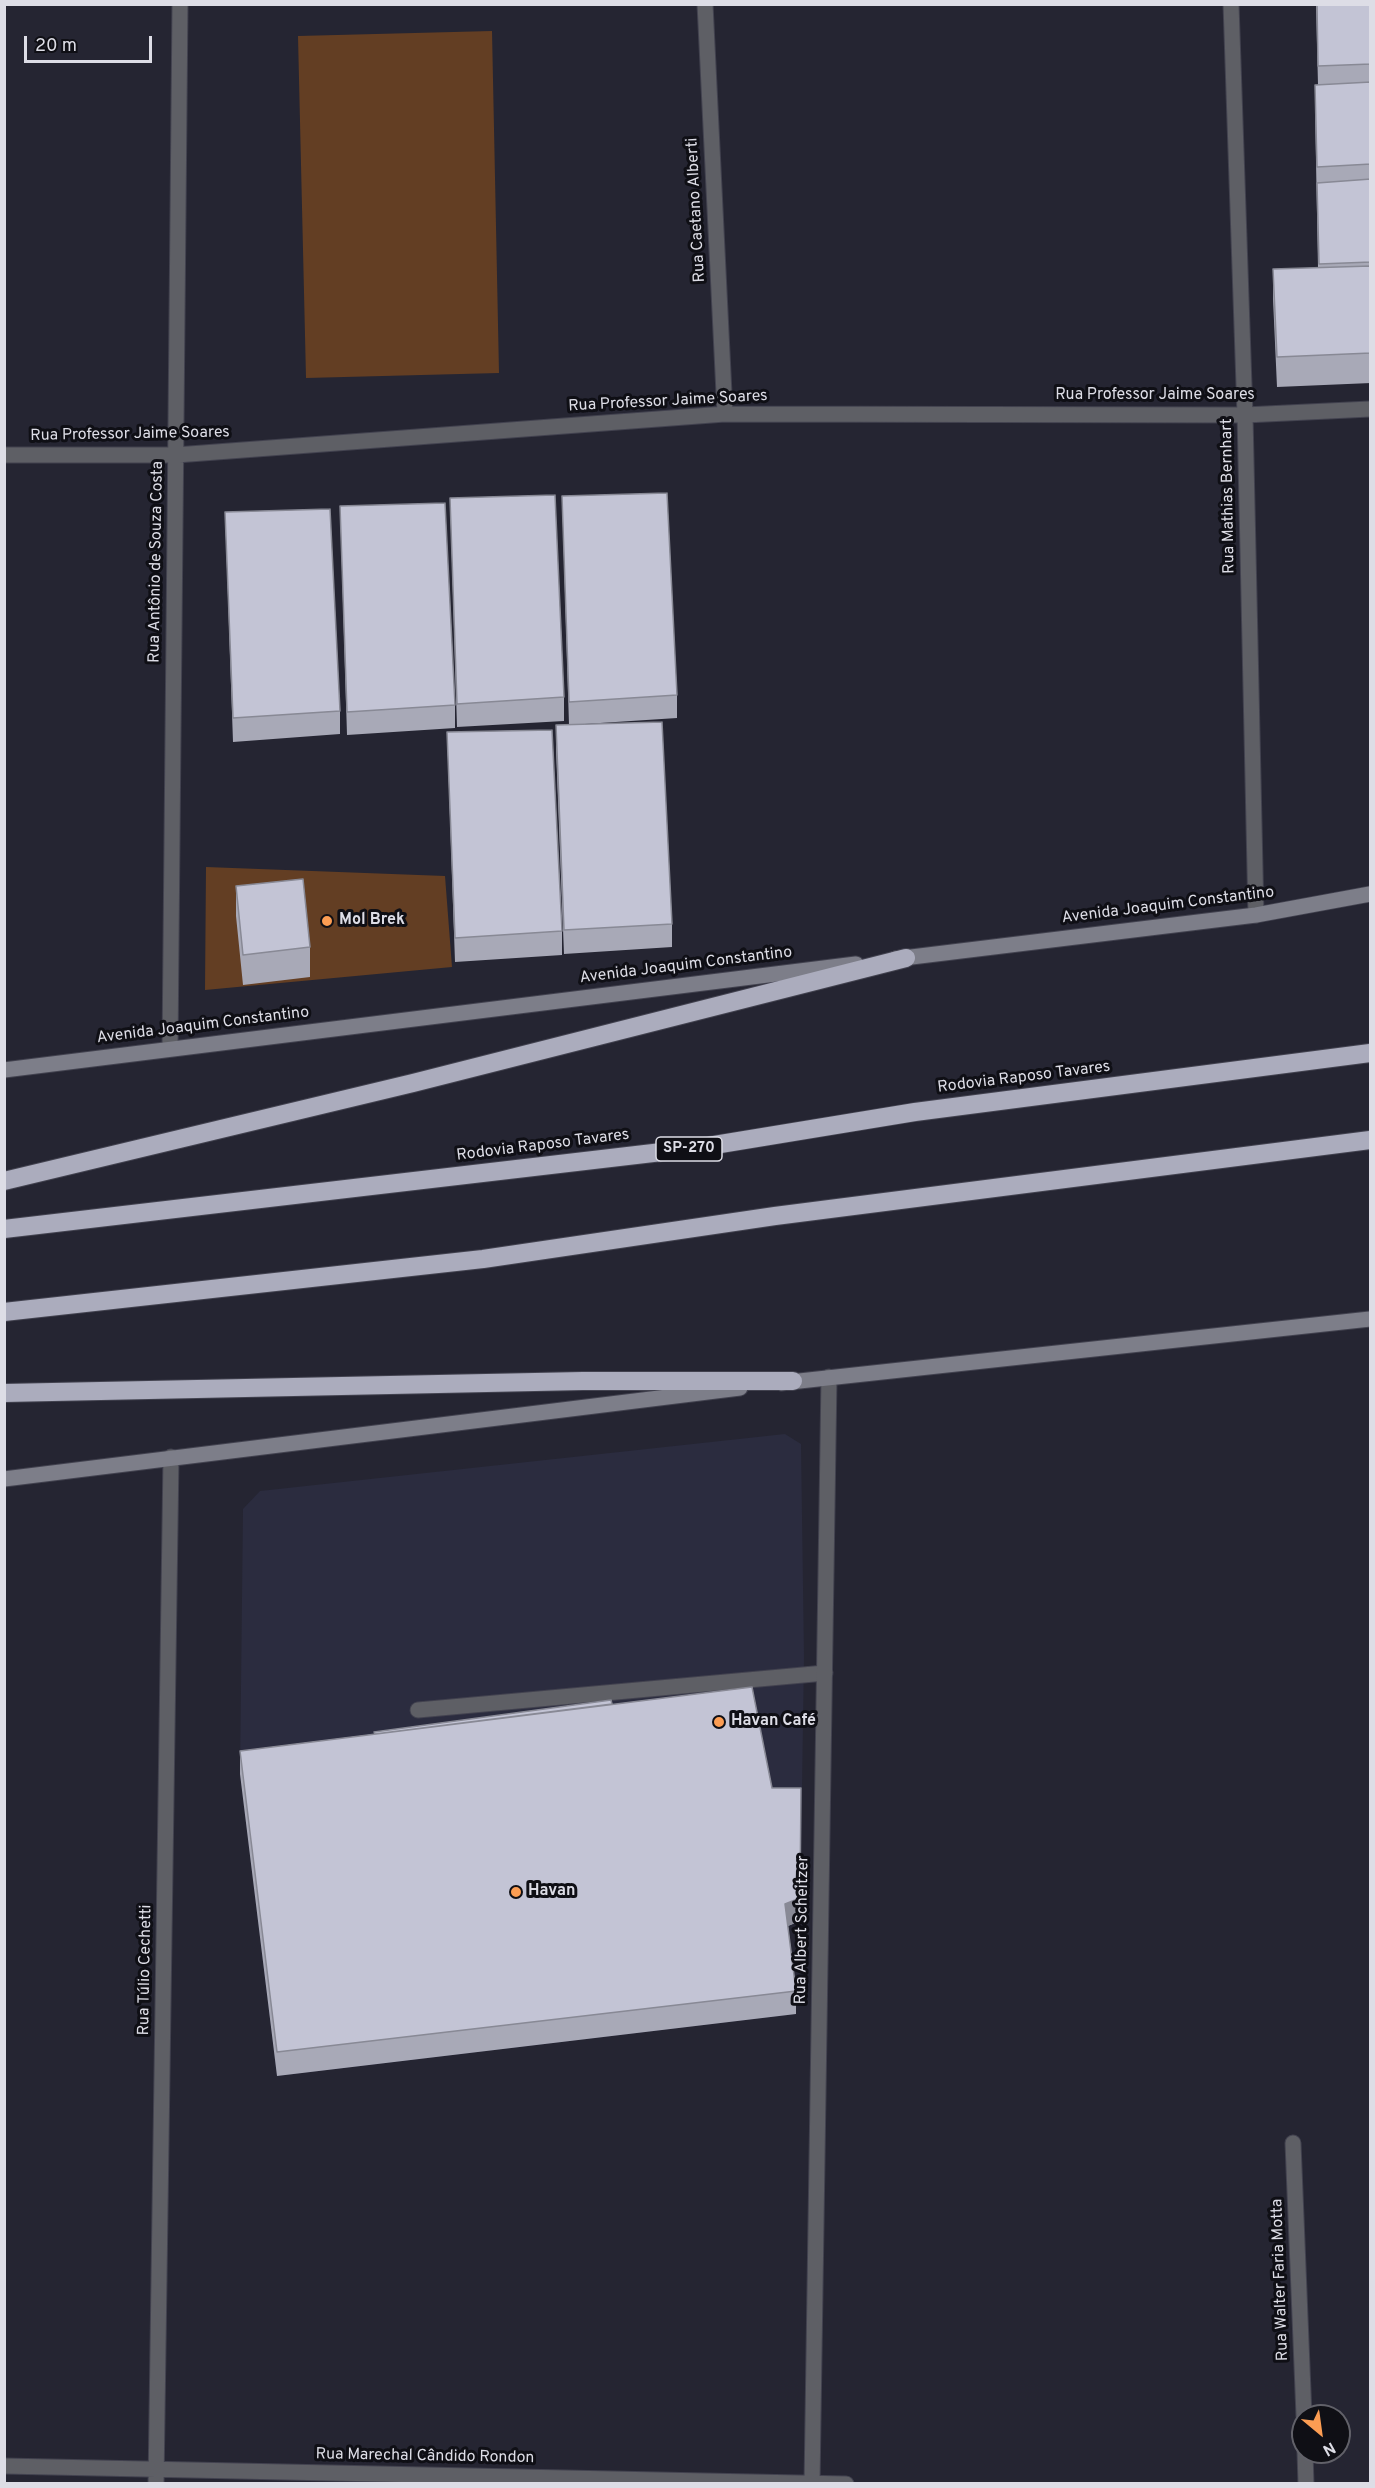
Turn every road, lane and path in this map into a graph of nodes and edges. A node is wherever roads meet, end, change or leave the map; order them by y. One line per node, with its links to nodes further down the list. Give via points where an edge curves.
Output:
1 (180, 4): 8 (street, Rua Antônio de Souza Costa)
2 (705, 4): 5 (street, Rua Caetano Alberti)
3 (1232, 4): 6 (street, Rua Mathias Bernhart)
4 (1371, 409): 6 (street, Rua Professor Jaime Soares)
5 (725, 414): 6 (street, Rua Professor Jaime Soares); 8 (street, Rua Professor Jaime Soares)
6 (1245, 415): 10 (street, Rua Mathias Bernhart)
7 (4, 455): 8 (street, Rua Professor Jaime Soares)
8 (176, 456): 12 (street, Rua Antônio de Souza Costa)
9 (1371, 894): 10 (main road, Avenida Joaquim Constantino)
10 (1256, 915): 11 (main road, Avenida Joaquim Constantino)
11 (906, 958): 12 (main road, Avenida Joaquim Constantino); 16 (highway, via 413,1083)
12 (170, 1048): 14 (main road, Avenida Joaquim Constantino)
13 (1371, 1053): 17 (highway, Rodovia Raposo Tavares / SP-270, via 915,1112 696,1148)
14 (4, 1070)
15 (1371, 1140): 18 (highway, via 776,1216 483,1259)
16 (4, 1181)
17 (4, 1229)
18 (4, 1312)
19 (1371, 1319): 20 (main road)
20 (829, 1377): 21 (main road); 25 (street, Rua Albert Scheitzer)
21 (793, 1381): 22 (highway, via 572,1381); 23 (main road)
22 (4, 1393)
23 (171, 1457): 24 (main road); 31 (street, Rua Túlio Cechetti)
24 (4, 1479)
25 (825, 1672): 26 (street); 32 (street, Rua Albert Scheitzer)
26 (418, 1710)
27 (1293, 2143): 28 (street, Rua Walter Faria Motta)
28 (1304, 2404)
29 (1305, 2464): 34 (street)
30 (4, 2466): 31 (street, Rua Marechal Cândido Rondon)
31 (157, 2477): 32 (street, Rua Marechal Cândido Rondon)
32 (812, 2483): 33 (street, Rua Marechal Cândido Rondon)
33 (846, 2484)
34 (1306, 2484)

